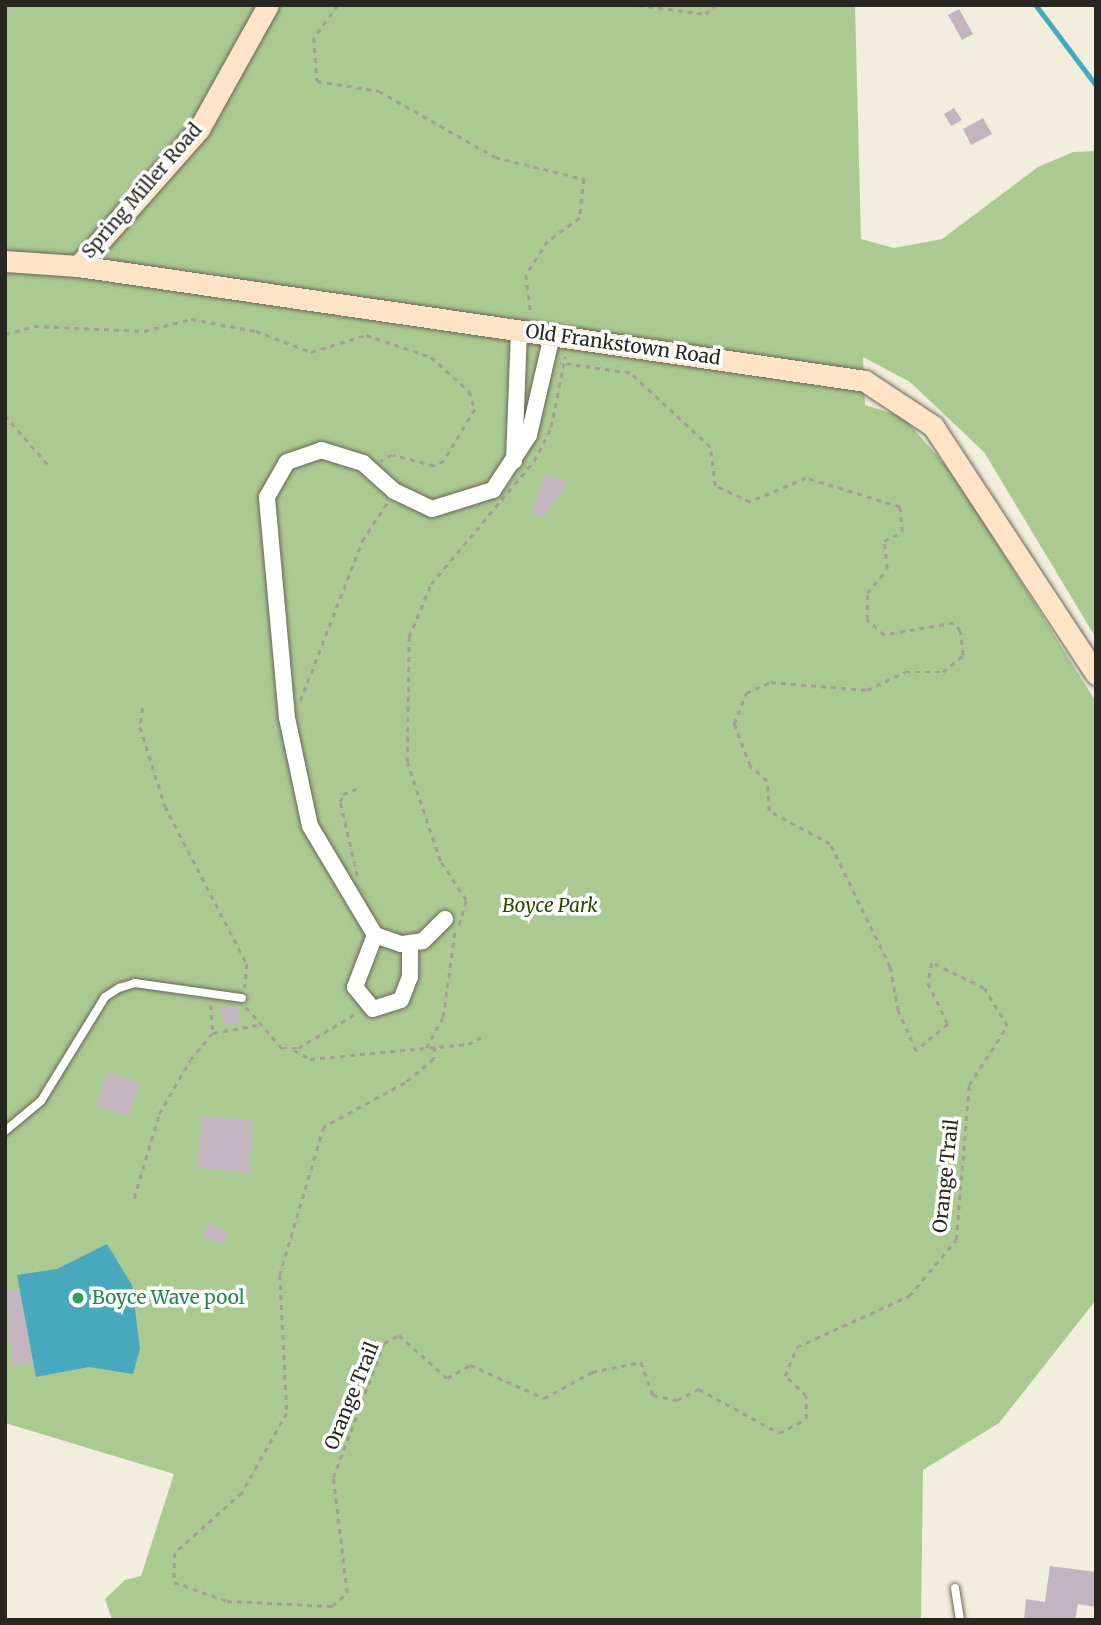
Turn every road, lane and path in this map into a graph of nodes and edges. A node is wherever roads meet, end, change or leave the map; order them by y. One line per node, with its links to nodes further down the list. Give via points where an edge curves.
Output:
1 (268, 5): 6 (street, Spring Miller Road, via 199,129)
2 (338, 5): 8 (path, via 314,38 317,80 379,92 495,158 584,179 580,218 548,241 526,275)
3 (638, 5): 4 (path, via 705,14)
4 (716, 5)
5 (5, 261): 6 (street, Old Frankstown Road)
6 (78, 266): 8 (street, Old Frankstown Road)
7 (5, 334): 13 (path, via 34,326 144,331 191,319 256,331 311,352 366,335 432,357 470,391 475,409 444,461 434,466 392,455)
8 (544, 334): 9 (street); 9 (path); 12 (street); 15 (street, Old Frankstown Road, via 865,381 933,426)
9 (555, 362): 12 (street); 29 (path, Orange Trail, via 630,373 710,447 715,486 750,502 806,478 900,507 902,532 884,541 887,569 867,593 867,620 884,635 954,623 960,631 963,654 943,672 905,672 867,690 771,682 746,693 734,724 750,766 768,781 769,811 831,844 890,967 898,1011 916,1051 948,1024 928,983 932,963 985,988 1007,1026 969,1085 956,1240 909,1296 797,1347 785,1376 806,1396 806,1419 779,1433 699,1389 677,1400 653,1395 641,1362 592,1372 544,1398 470,1365 447,1378 399,1335 384,1343 333,1478 347,1593 332,1606 227,1601 174,1583 175,1553 242,1493 287,1413 280,1275 324,1127 405,1083 433,1059); 31 (path, via 551,427 534,461 431,584 409,637 407,762 440,861 466,900 465,919 456,928 443,1017)
10 (5, 415): 11 (path)
11 (49, 466)
12 (513, 468): 14 (street, via 493,490 464,503 432,509)
13 (371, 470): 14 (street); 17 (street, via 343,453 321,450 287,462 267,497)
14 (394, 492): 17 (path, via 362,541 310,688)
15 (1096, 674)
16 (143, 708): 24 (path, via 140,727 165,806 247,964)
17 (287, 718): 19 (street, via 310,826)
18 (361, 787): 19 (path, via 342,794 340,802 357,873)
19 (348, 891): 21 (street)
20 (445, 919): 22 (street, via 423,941)
21 (376, 935): 22 (street); 25 (street, via 357,972 355,987)
22 (410, 943): 25 (street, via 410,977 401,1000 388,1007)
23 (210, 993): 24 (lane); 27 (path); 32 (lane, via 135,983 105,997 41,1101)
24 (242, 998): 26 (path)
25 (367, 1003): 30 (path, via 346,1024)
26 (257, 1025): 27 (path); 30 (path, via 282,1048)
27 (213, 1033): 33 (path, via 159,1115)
28 (486, 1035): 29 (path, via 468,1044)
29 (435, 1047): 31 (path)
30 (291, 1048): 31 (path, via 310,1059)
31 (426, 1048)
32 (5, 1131)
33 (134, 1198)
34 (955, 1588): 35 (lane)
35 (960, 1620)

